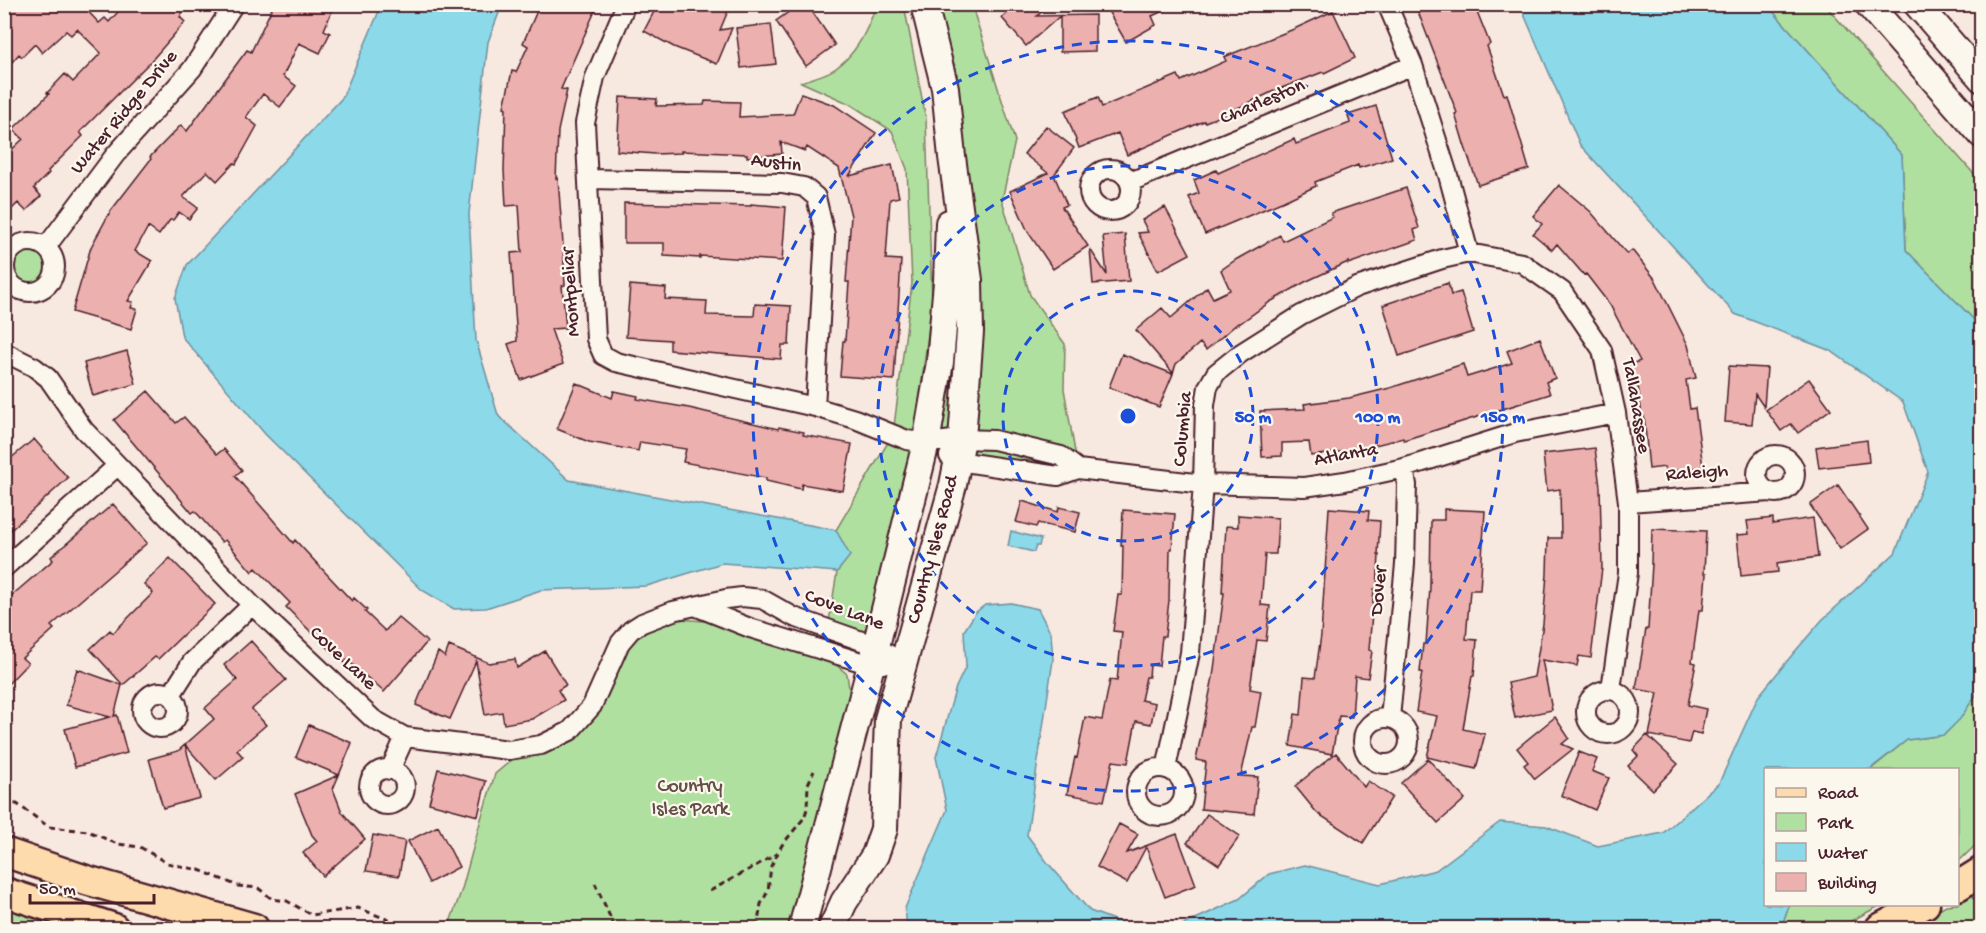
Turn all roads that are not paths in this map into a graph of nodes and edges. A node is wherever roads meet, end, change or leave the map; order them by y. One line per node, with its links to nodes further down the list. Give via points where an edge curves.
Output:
1 (234, 4): 13 (street, Water Ridge Drive, via 192,69 116,155)
2 (626, 4): 11 (street, Montpeliar, via 595,77 585,123)
3 (924, 4): 10 (street, Country Isles Road, via 945,88)
4 (1387, 4): 7 (street)
5 (1868, 4): 9 (street)
6 (1917, 4): 8 (street)
7 (1413, 65): 12 (street, Charleston); 14 (street)
8 (1982, 79)
9 (1982, 135)
10 (952, 157): 18 (street, Country Isles Road, via 940,362); 19 (street, Country Isles Road, via 969,280 970,332)
11 (589, 178): 16 (street, Montpeliar, via 596,339 603,355 616,362); 16 (street, Austin, via 782,183 804,188 816,197 825,235)
12 (1130, 182)
13 (46, 247)
14 (1469, 253): 17 (street, Tallahassee, via 1521,263 1562,291 1602,350); 23 (street, Columbia, via 1357,288 1301,315 1216,373 1208,387 1205,405)
15 (4, 352): 20 (street, Cove Lane, via 48,378 84,430)
16 (815, 407): 18 (street, Montpeliar, via 907,440)
17 (1616, 413): 21 (street, Atlanta, via 1515,433); 25 (street, Tallahassee)
18 (926, 443): 19 (street, Atlanta); 29 (street, Country Isles Road)
19 (960, 450): 22 (street, Atlanta, via 1058,476); 22 (street, Atlanta, via 994,440 1061,456); 30 (street, Country Isles Road)
20 (117, 466): 26 (street); 27 (street, Cove Lane)
21 (1404, 468): 23 (street, Atlanta, via 1304,487); 33 (street, Dover, via 1405,564)
22 (1078, 469): 23 (street, Atlanta)
23 (1203, 484): 35 (street, Columbia, via 1190,653)
24 (1770, 492): 25 (street, Raleigh)
25 (1628, 502): 31 (street, Tallahassee, via 1628,573)
26 (4, 568)
27 (252, 605): 32 (street, via 192,662); 34 (street, Cove Lane, via 374,719)
28 (697, 607): 29 (street, Cove Lane, via 750,628); 29 (street, Cove Lane, via 742,597 762,599); 34 (street, Cove Lane, via 665,614 631,630 620,643 592,706 570,731 541,745 509,750)
29 (874, 655): 30 (street, Cove Lane); 44 (street, Country Isles Road)
30 (903, 664): 45 (street, Country Isles Road, via 888,719 884,829 874,855)
31 (1611, 690)
32 (171, 695)
33 (1390, 718)
34 (405, 737): 36 (street)
35 (1166, 769)
36 (390, 770)
37 (4, 852): 43 (main road)
38 (1982, 871): 39 (main road)
39 (1959, 885)
40 (4, 892): 42 (main road)
41 (1920, 906): 46 (main road)
42 (114, 928)
43 (254, 928)
44 (802, 928)
45 (832, 928)
46 (1880, 928)

